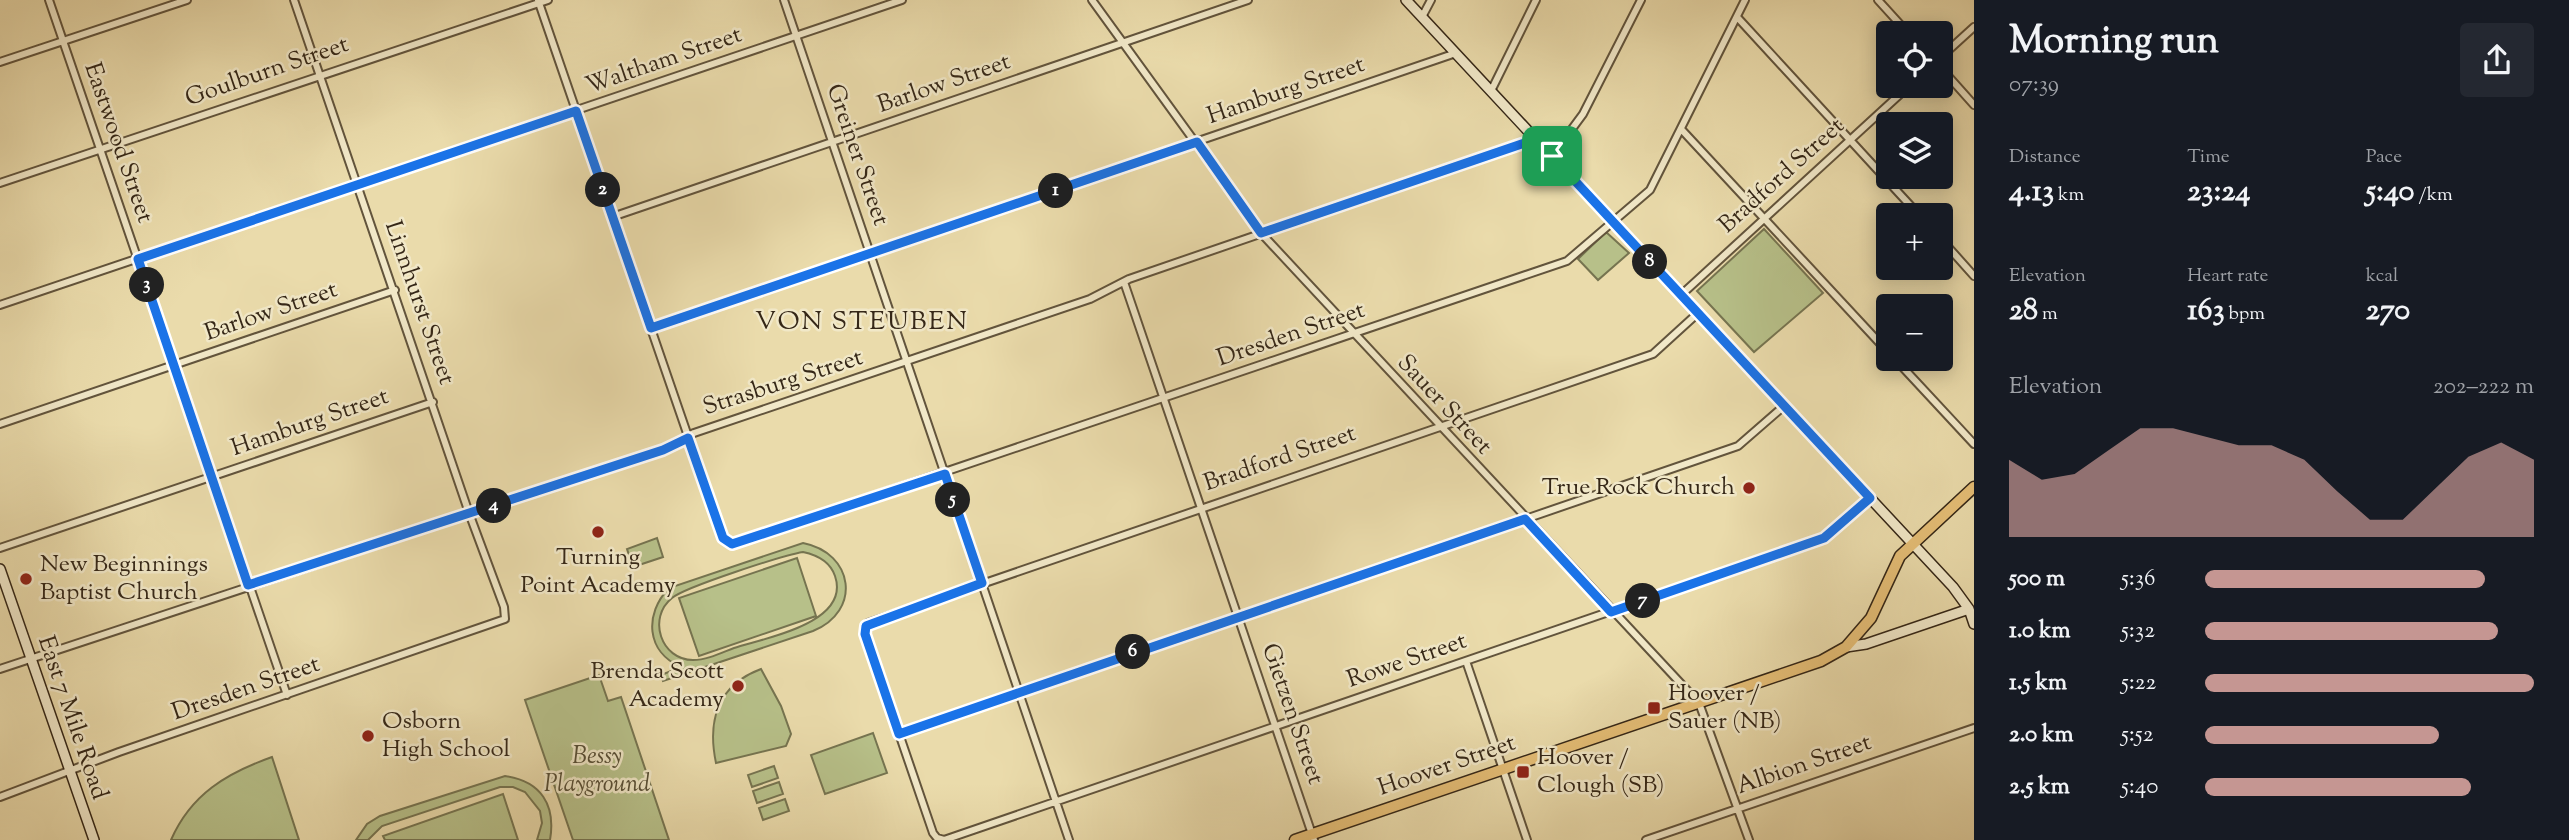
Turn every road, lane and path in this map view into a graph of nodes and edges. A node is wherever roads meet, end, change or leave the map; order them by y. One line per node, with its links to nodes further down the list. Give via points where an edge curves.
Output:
1 (49, 0): 21 (street, Eastwood Street)
2 (187, 0): 21 (street)
3 (294, 0): 26 (street, Linnhurst Street)
4 (548, 0): 15 (street, Goulburn Street)
5 (784, 0): 20 (street, Greiner Street)
6 (902, 0): 20 (street, Waltham Street)
7 (1092, 0): 22 (street, Sauer Street)
8 (1248, 0): 22 (street, Barlow Street)
9 (1406, 0): 16 (street)
10 (1431, 0): 16 (street)
11 (1536, 0): 28 (street)
12 (1641, 0): 38 (street, via 1583,114)
13 (1745, 0): 17 (street, Dresden Street)
14 (1878, 0): 18 (street)
15 (538, 1): 26 (street, Goulburn Street); 31 (street)
16 (1423, 17): 24 (street)
17 (1737, 17): 32 (street, Dresden Street); 34 (street)
18 (1897, 21)
19 (1974, 27): 23 (street)
20 (796, 36): 31 (street, Waltham Street); 36 (street, Greiner Street)
21 (63, 43): 25 (street); 37 (street, Eastwood Street)
22 (1124, 43): 35 (street, Sauer Street); 36 (street, Barlow Street)
23 (1953, 46)
24 (1456, 53): 28 (street); 35 (street, Hamburg Street)
25 (0, 62)
26 (320, 74): 37 (street, Goulburn Street); 40 (street, Linnhurst Street)
27 (1953, 81): 30 (street)
28 (1491, 90): 33 (street)
29 (1896, 98): 34 (street, Bradford Street)
30 (1974, 105)
31 (576, 111): 40 (street, Waltham Street); 42 (street)
32 (1681, 129): 43 (street); 44 (street, Dresden Street, via 1650,190)
33 (1536, 139): 38 (street); 45 (street, Strasburg Street)
34 (1850, 140): 41 (street); 43 (street, Bradford Street)
35 (1197, 142): 45 (street, Sauer Street); 47 (street, Hamburg Street)
36 (832, 143): 42 (street, Barlow Street); 47 (street, Greiner Street)
37 (99, 149): 39 (street, Goulburn Street); 48 (street, Eastwood Street)
38 (1552, 156): 44 (street)
39 (0, 183)
40 (358, 185): 48 (street, Waltham Street); 51 (street, Linnhurst Street)
41 (1908, 203)
42 (612, 217): 55 (street)
43 (1764, 218): 52 (street, Bradford Street); 57 (street)
44 (1613, 222): 52 (street); 56 (street, Dresden Street, via 1567,261)
45 (1261, 233): 50 (street, Strasburg Street); 56 (street, Sauer Street)
46 (1953, 252): 49 (street)
47 (870, 254): 55 (street, Hamburg Street); 58 (street, Greiner Street)
48 (138, 259): 53 (street, Waltham Street); 59 (street, Eastwood Street)
49 (1974, 276)
50 (1124, 282): 58 (street, Strasburg Street, via 1090,299); 61 (street, Gietzen Street)
51 (395, 290): 59 (street, Barlow Street); 62 (street, Linnhurst Street)
52 (1681, 295): 54 (street)
53 (0, 305)
54 (1698, 313): 63 (street); 65 (street, Bradford Street, via 1653,354)
55 (651, 328): 66 (street)
56 (1352, 334): 61 (street, Dresden Street); 65 (street, Sauer Street)
57 (1876, 339)
58 (906, 363): 66 (street, Strasburg Street); 68 (street, Greiner Street)
59 (174, 365): 64 (street, Barlow Street); 69 (street, Eastwood Street)
60 (1906, 371): 67 (street)
61 (1165, 398): 68 (street, Dresden Street); 72 (street, Gietzen Street)
62 (433, 402): 69 (street, Hamburg Street); 73 (street, Linnhurst Street)
63 (1784, 406): 71 (street); 74 (street, via 1738,446)
64 (0, 424)
65 (1438, 426): 72 (street, Bradford Street); 74 (street, Sauer Street)
66 (688, 438): 68 (street, Dresden Street, via 723,538 736,544); 73 (street, Strasburg Street)
67 (1974, 444)
68 (945, 474): 78 (street, Greiner Street)
69 (212, 477): 76 (street, Hamburg Street); 79 (street, Eastwood Street)
70 (1974, 486): 75 (main road)
71 (1870, 498): 75 (street); 81 (street, Rowe Street, via 1824,538)
72 (1202, 506): 78 (street, Bradford Street); 82 (street, Gietzen Street)
73 (469, 513): 79 (street, Strasburg Street); 83 (street, Linnhurst Street)
74 (1525, 519): 81 (street, Sauer Street); 82 (street)
75 (1912, 544): 80 (street); 85 (main road, via 1895,562 1871,618)
76 (0, 548)
77 (0, 569): 86 (street, East 7 Mile Road)
78 (982, 583): 89 (street, Greiner Street); 94 (street, Bradford Street, via 866,626)
79 (248, 585): 86 (street, Strasburg Street); 90 (street, Eastwood Street)
80 (1971, 611): 84 (street); 85 (street, Hoover Street)
81 (1611, 612): 87 (street, Rowe Street); 91 (street, Sauer Street)
82 (1238, 616): 89 (street); 92 (street, Gietzen Street)
83 (505, 620): 90 (street, Dresden Street)
84 (1974, 624)
85 (1846, 647): 91 (main road, Hoover Street, via 1821,661)
86 (30, 659): 88 (street, Strasburg Street); 96 (street, East 7 Mile Road)
87 (1466, 661): 92 (street, Rowe Street); 95 (street)
88 (0, 669)
89 (1018, 691): 94 (street); 98 (street, Greiner Street)
90 (287, 695): 96 (street, Dresden Street)
91 (1699, 703): 95 (main road, Hoover Street); 99 (street, Sauer Street)
92 (1276, 726): 98 (street, Rowe Street); 100 (street, Gietzen Street)
93 (1974, 728): 99 (street, Albion Street)
94 (899, 734): 101 (street)
95 (1503, 770): 100 (main road, Hoover Street); 105 (street)
96 (69, 772): 97 (street, Dresden Street); 102 (street, East 7 Mile Road)
97 (0, 797)
98 (1056, 802): 101 (street, Rowe Street); 103 (street, Greiner Street)
99 (1738, 808): 106 (street, Albion Street); 107 (street, Sauer Street)
100 (1313, 837): 104 (main road, Hoover Street)
101 (942, 839)
102 (94, 840)
103 (1069, 840)
104 (1295, 840)
105 (1527, 840)
106 (1646, 840)
107 (1749, 840)

